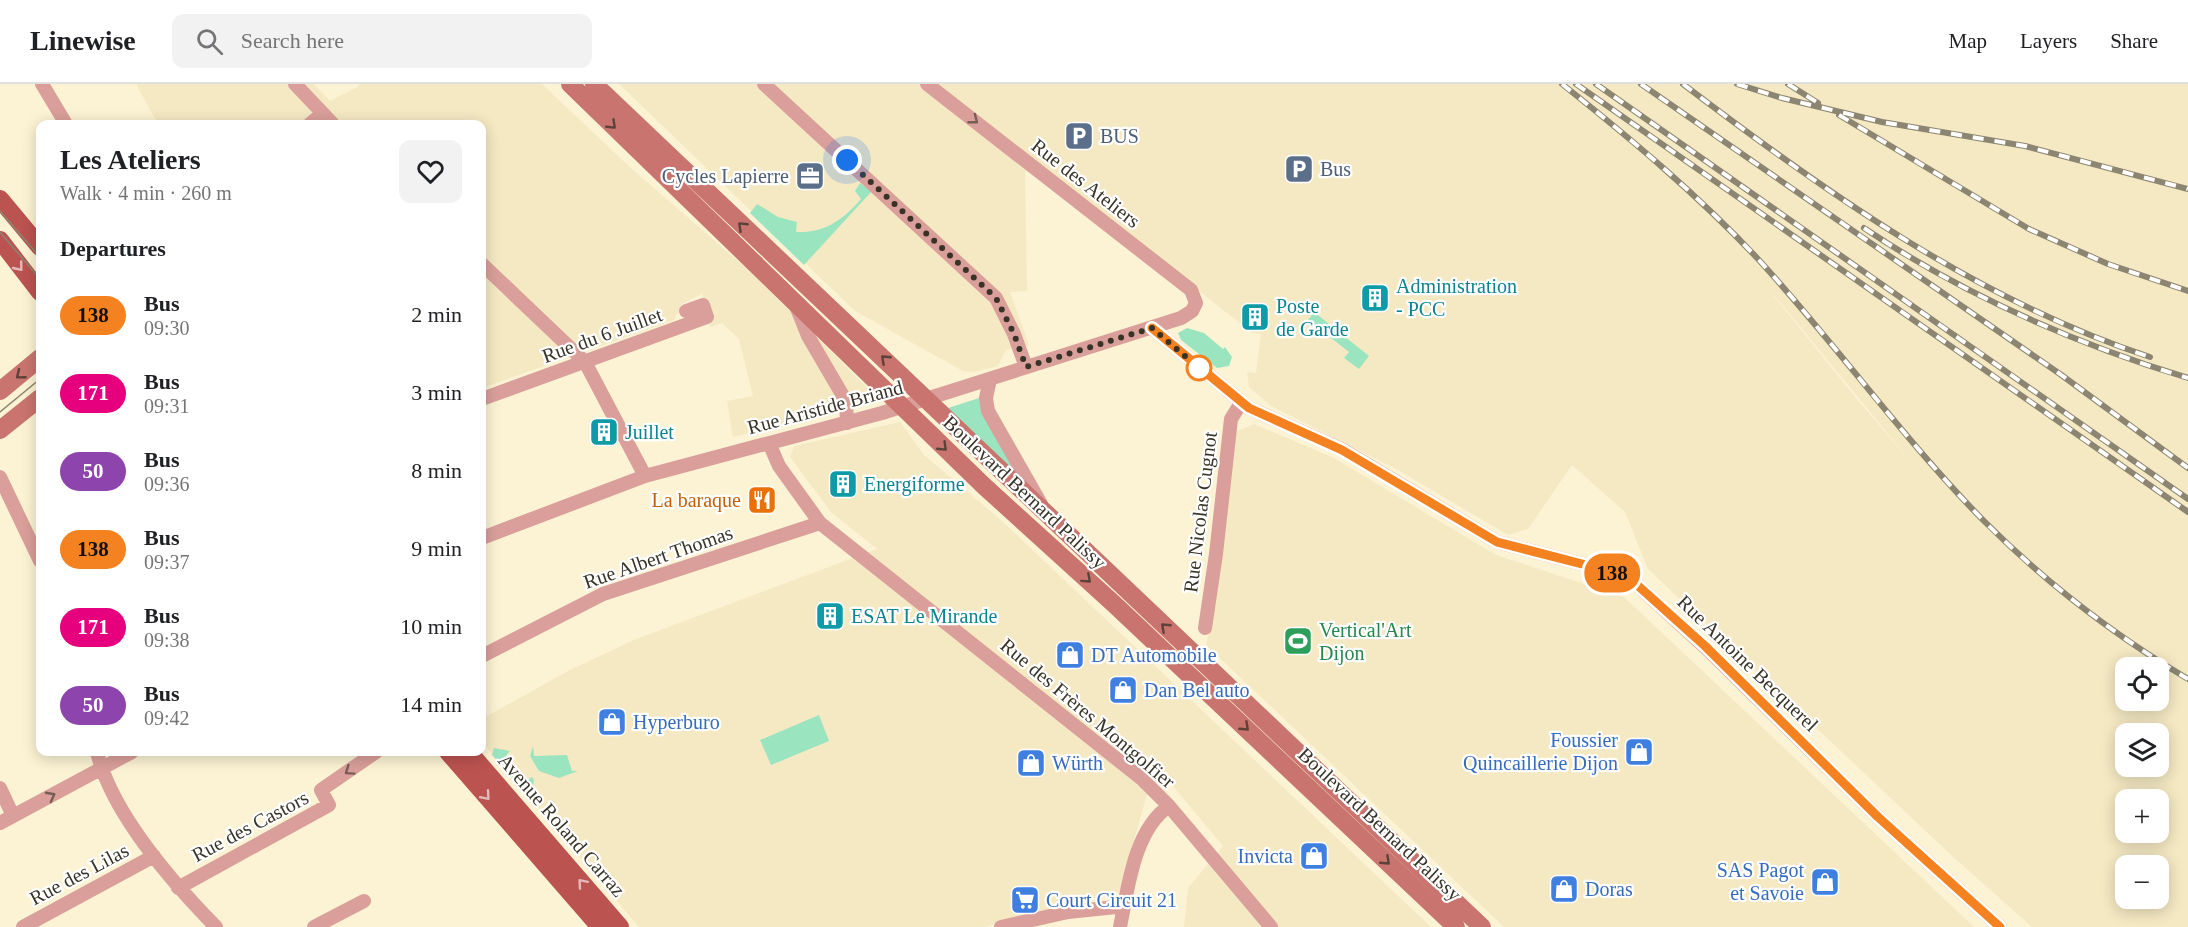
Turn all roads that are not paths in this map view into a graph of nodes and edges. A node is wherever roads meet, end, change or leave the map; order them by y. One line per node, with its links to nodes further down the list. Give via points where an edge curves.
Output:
1 (42, 84): 8 (street)
2 (295, 84): 7 (street)
3 (570, 84): 16 (main road, Boulevard Bernard Palissy, one-way to 16)
4 (594, 84): 26 (main road, Boulevard Bernard Palissy, one-way to 4)
5 (764, 84): 22 (street, via 996,298)
6 (927, 84): 18 (street, Rue des Ateliers, one-way to 18, via 1194,294 1195,307)
7 (322, 114): 9 (street); 10 (street)
8 (64, 120)
9 (315, 120)
10 (329, 120)
11 (0, 199): 13 (main road)
12 (0, 240): 15 (main road, one-way to 15)
13 (36, 242)
14 (486, 268): 21 (street)
15 (36, 287)
16 (795, 304): 29 (main road, Boulevard Bernard Palissy); 30 (street, via 808,336 846,401)
17 (686, 311): 21 (street, Rue du 6 Juillet, via 703,305 707,317)
18 (1181, 318): 19 (street, Rue Aristide Briand)
19 (1152, 328): 22 (street, Rue Aristide Briand); 28 (street, Rue Antoine Becquerel)
20 (36, 361): 24 (main road, one-way to 24)
21 (585, 362): 25 (street, Rue du 6 Juillet); 33 (street)
22 (1026, 367): 23 (street, Rue Aristide Briand)
23 (990, 379): 26 (street, Rue Aristide Briand); 35 (street, Boulevard Bernard Palissy, via 988,411)
24 (0, 391)
25 (486, 398)
26 (928, 399): 29 (street, Rue Aristide Briand); 35 (main road, Boulevard Bernard Palissy)
27 (36, 401): 31 (main road)
28 (1240, 403): 39 (street, Rue Nicolas Cugnot, via 1231,419); 65 (street, Rue Antoine Becquerel, via 1342,450 1497,542 1586,565 1635,583 1705,646 1878,817)
29 (901, 407): 30 (street, Rue Aristide Briand); 63 (main road, Boulevard Bernard Palissy, one-way to 63)
30 (847, 423): 32 (street, Rue Aristide Briand)
31 (0, 430)
32 (769, 442): 33 (street, Rue Aristide Briand); 36 (street, Rue des Frères Montgolfier, via 778,466)
33 (645, 476): 37 (street, Rue Aristide Briand)
34 (0, 477): 38 (street)
35 (1046, 514): 64 (main road, Boulevard Bernard Palissy, one-way to 35)
36 (820, 523): 40 (street, Rue Albert Thomas, via 603,594); 48 (street, Rue des Frères Montgolfier, via 1045,700)
37 (486, 536)
38 (36, 553)
39 (1205, 628)
40 (486, 654)
41 (98, 756): 46 (street)
42 (125, 756): 46 (street)
43 (370, 756): 52 (street, Rue des Castors, one-way to 52, via 321,790 329,805)
44 (451, 756): 58 (main road, Avenue Roland Carraz, one-way to 58)
45 (472, 756): 59 (main road, Avenue Roland Carraz, one-way to 45)
46 (101, 769): 49 (street, one-way to 46); 51 (street)
47 (0, 788): 49 (street)
48 (1169, 806): 54 (street, via 1148,827); 62 (street, Rue des Frères Montgolfier)
49 (13, 816): 50 (street)
50 (0, 823)
51 (154, 856): 52 (street); 55 (street, Rue des Lilas)
52 (178, 888): 56 (street)
53 (364, 901): 57 (street)
54 (1123, 909): 60 (street, via 1068,912); 61 (street)
55 (23, 927)
56 (216, 927)
57 (314, 927)
58 (600, 927)
59 (620, 927)
60 (1001, 927)
61 (1120, 927)
62 (1270, 927)
63 (1456, 927)
64 (1482, 927)
65 (2000, 927)

